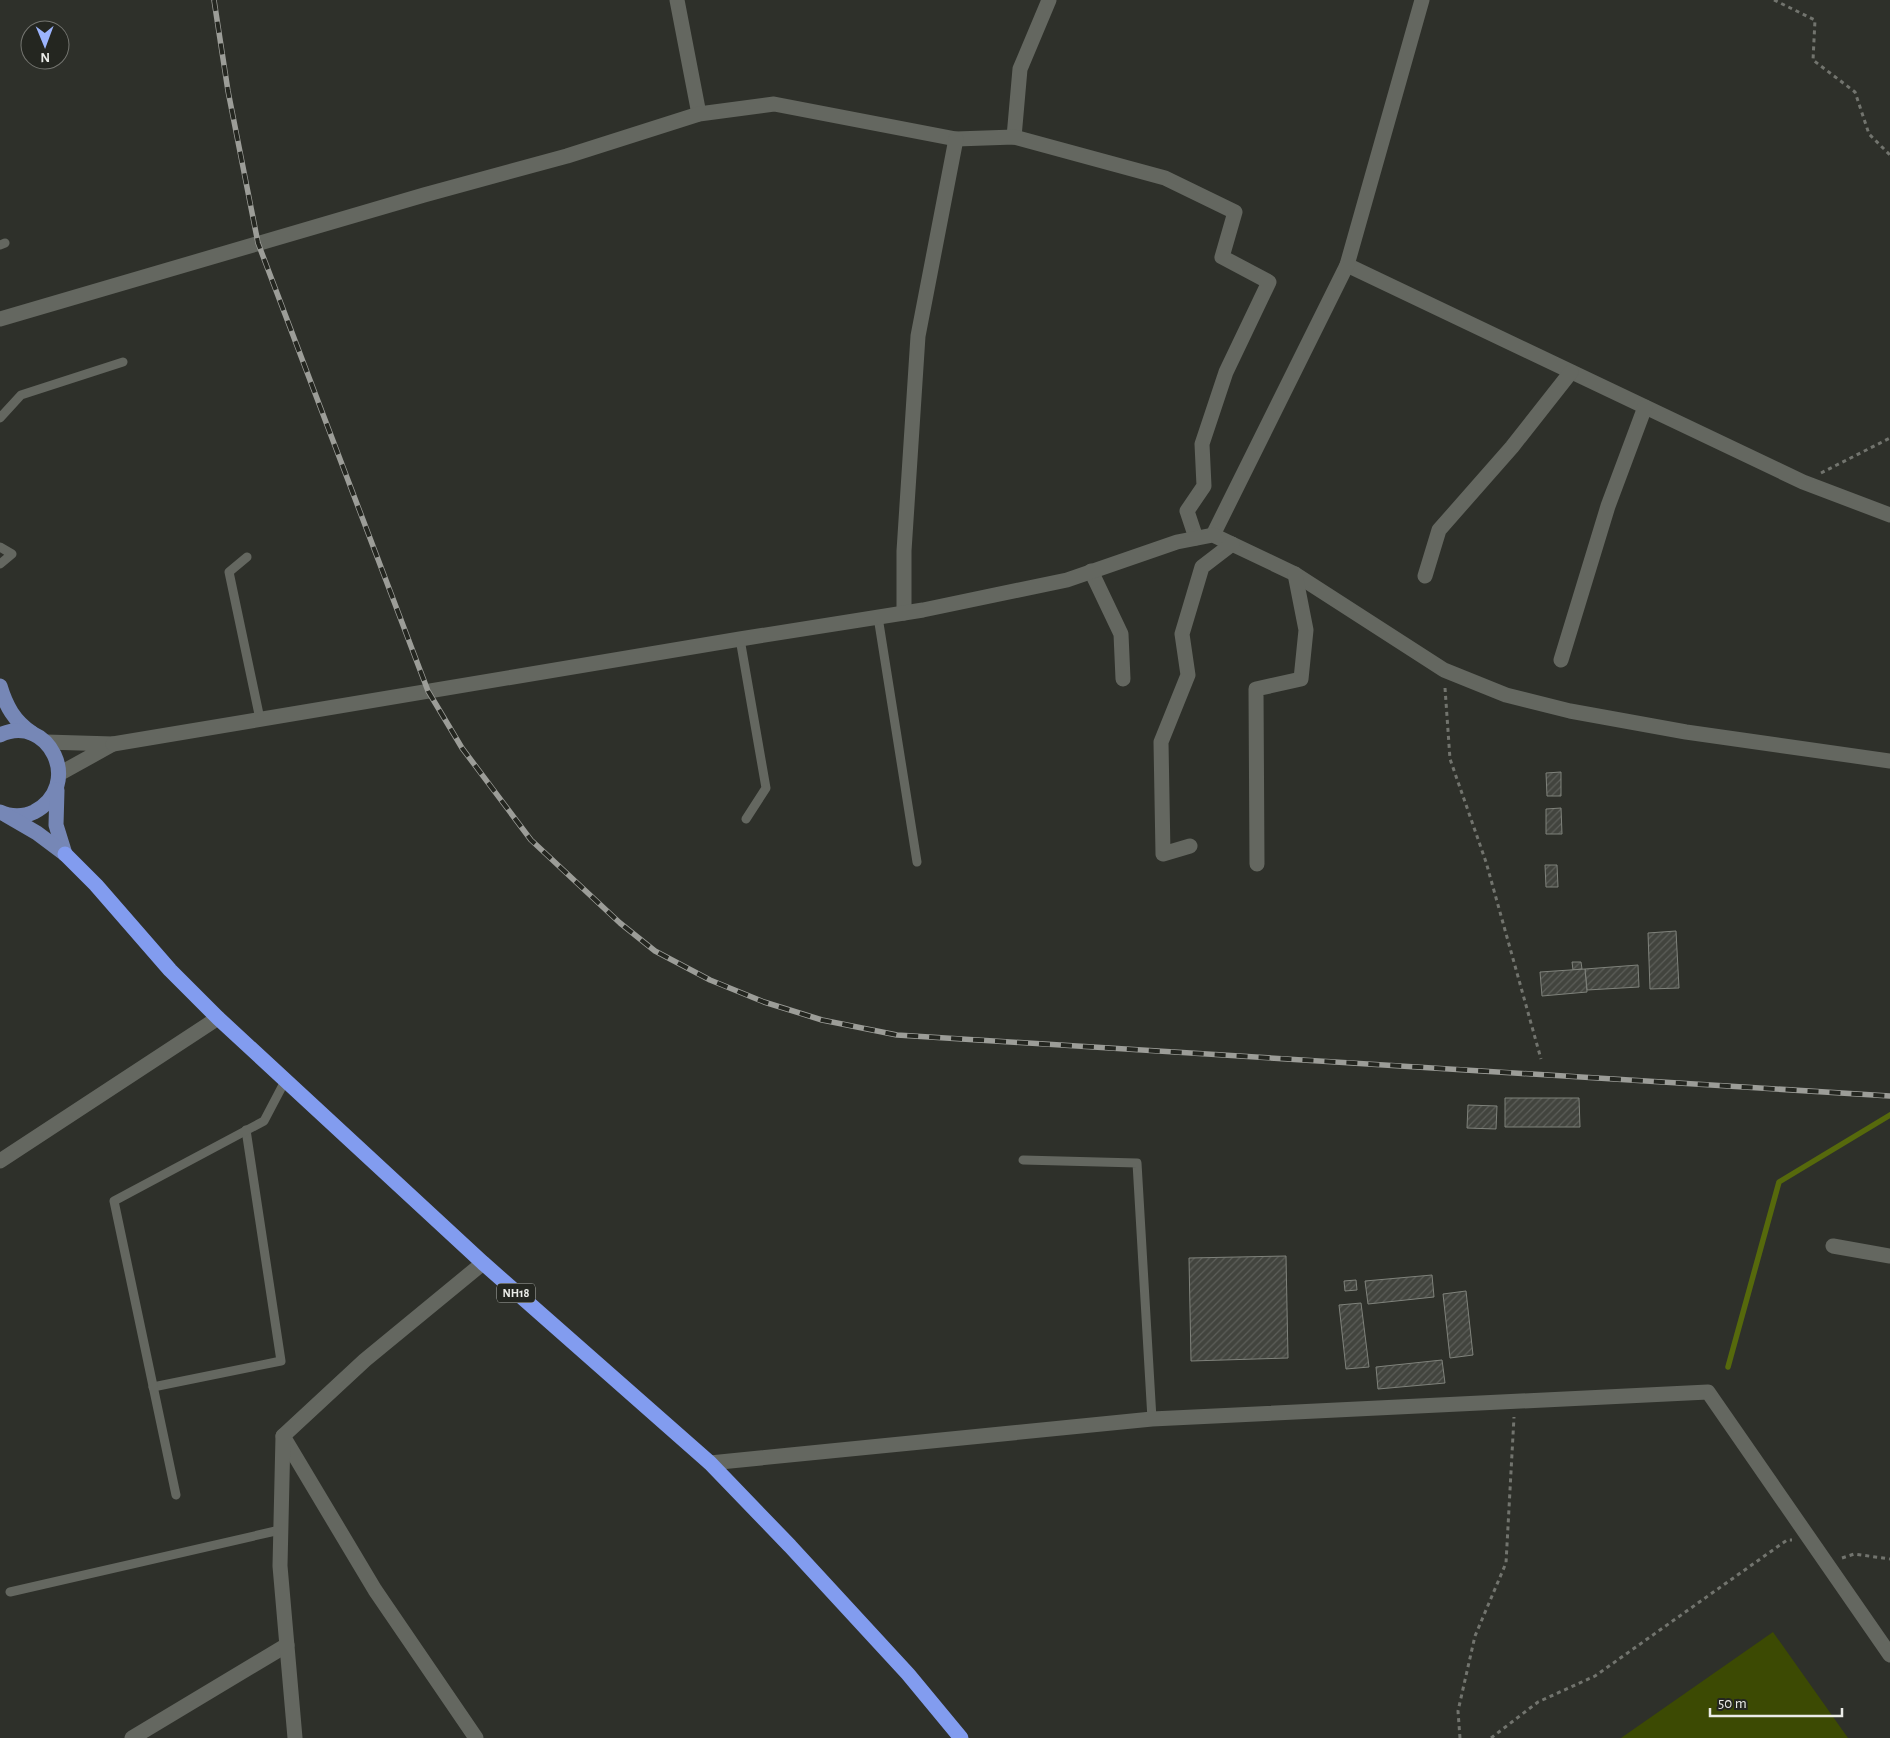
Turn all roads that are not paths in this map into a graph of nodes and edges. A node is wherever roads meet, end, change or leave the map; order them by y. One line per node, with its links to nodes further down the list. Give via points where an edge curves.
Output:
1 (677, 0): 4 (street)
2 (1049, 0): 6 (street, via 1020,69)
3 (1422, 0): 7 (street)
4 (699, 114): 5 (street, via 774,104); 8 (street, via 567,156 414,197)
5 (956, 138): 6 (street); 23 (street, via 918,336 904,551)
6 (1014, 138): 15 (street, via 1165,178 1235,212 1222,257 1269,282 1226,372 1202,444 1204,486 1187,511)
7 (1347, 264): 10 (street); 14 (street)
8 (0, 319)
9 (124, 362): 12 (lane, via 21,395)
10 (1571, 372): 11 (street); 22 (street, via 1512,447 1439,530)
11 (1645, 407): 13 (street, via 1803,482); 26 (street, via 1608,506)
12 (0, 418)
13 (1890, 515)
14 (1213, 536): 15 (street); 16 (street)
15 (1196, 538): 20 (street)
16 (1232, 544): 21 (street); 37 (street, via 1202,566 1182,634 1188,675 1161,742 1163,854)
17 (0, 548): 19 (lane, via 12,554)
18 (247, 557): 29 (lane, via 229,572)
19 (0, 564)
20 (1091, 571): 23 (street, via 1067,580); 27 (street, via 1121,634)
21 (1295, 574): 33 (street, via 1444,670 1506,695 1570,711 1686,732); 40 (street, via 1306,630 1301,678 1256,689)
22 (1425, 576)
23 (904, 613): 24 (street)
24 (878, 617): 25 (street); 39 (lane)
25 (740, 638): 29 (street); 36 (lane, via 766,788)
26 (1561, 660)
27 (1123, 679)
28 (0, 686): 31 (main road, via 13,717)
29 (260, 719): 32 (street)
30 (0, 735): 31 (main road, via 19,731)
31 (39, 738): 32 (street); 34 (main road, via 53,751)
32 (113, 744): 34 (street)
33 (1890, 761)
34 (59, 778): 35 (main road, via 53,795 44,806 17,816); 38 (main road, via 56,825)
35 (2, 813): 38 (main road, via 36,832)
36 (746, 819)
37 (1190, 846)
38 (65, 854): 41 (highway, NH18)
39 (917, 862)
40 (1257, 864)
41 (218, 1018): 42 (highway, NH18); 44 (street)
42 (284, 1081): 43 (lane, via 264,1121); 48 (highway, NH18)
43 (246, 1130): 49 (lane, via 114,1200); 49 (lane, via 280,1361)
44 (0, 1160)
45 (1023, 1160): 50 (lane, via 1136,1163)
46 (1833, 1246): 47 (street)
47 (1890, 1256)
48 (483, 1263): 51 (street, via 365,1360); 52 (highway, NH18)
49 (153, 1387): 53 (lane)
50 (1152, 1419): 52 (street); 57 (street, via 1708,1392)
51 (283, 1436): 54 (street); 60 (street, via 375,1590)
52 (710, 1463): 61 (highway, NH18, via 908,1674)
53 (176, 1495)
54 (280, 1530): 55 (lane); 56 (street)
55 (10, 1592)
56 (287, 1644): 58 (street); 59 (street)
57 (1890, 1655)
58 (132, 1738)
59 (295, 1738)
60 (476, 1738)
61 (961, 1738)

